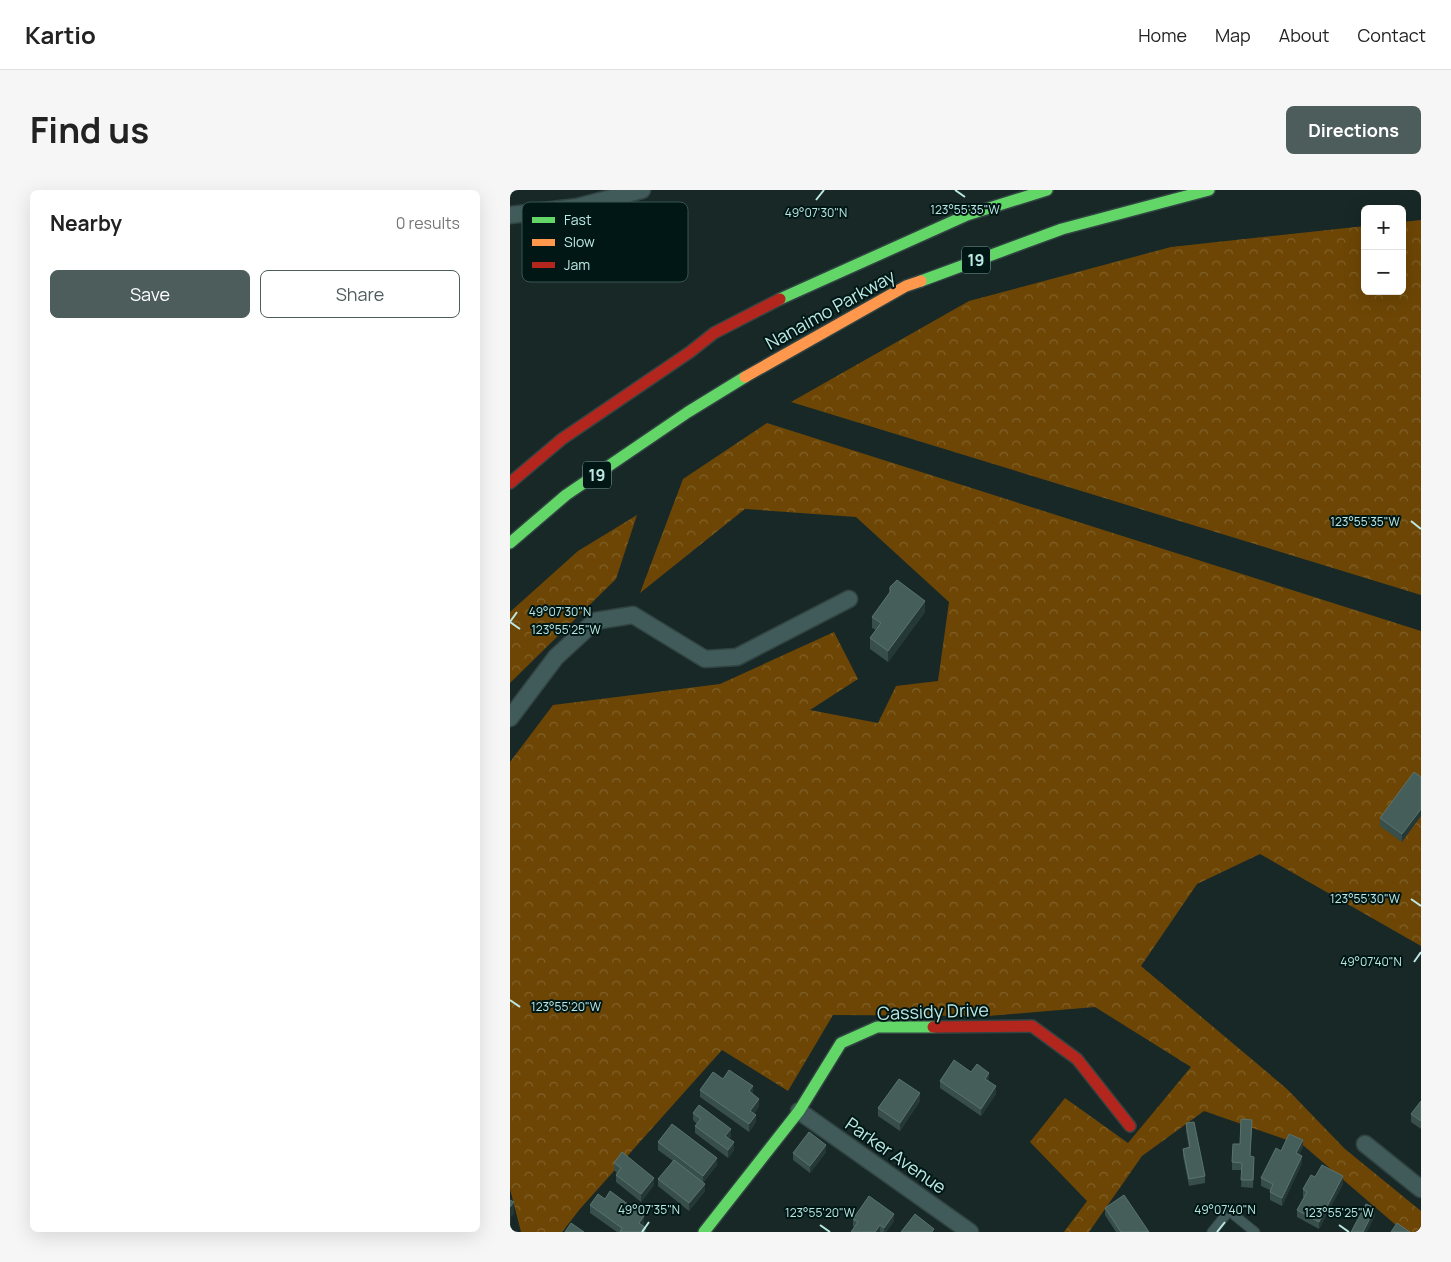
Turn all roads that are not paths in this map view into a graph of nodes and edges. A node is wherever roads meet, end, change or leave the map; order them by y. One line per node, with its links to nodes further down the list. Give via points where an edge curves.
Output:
1 (642, 190): 4 (street)
2 (1047, 190): 5 (main road, Nanaimo Parkway, via 967,215 808,285 714,334 562,439)
3 (1209, 190): 6 (main road, Nanaimo Parkway / 19, via 1062,228 906,286 688,412 566,495)
4 (596, 202)
5 (510, 483)
6 (510, 543)
7 (848, 599): 8 (street, via 736,657 705,659 633,615 595,620 556,657)
8 (510, 718)
9 (799, 1111): 10 (main road, Cassidy Drive, via 841,1043 876,1027 1032,1026 1077,1059); 13 (main road, Cassidy Drive); 14 (street, Parker Avenue)
10 (1130, 1126)
11 (1365, 1144): 12 (street)
12 (1421, 1189)
13 (704, 1232)
14 (970, 1232)
15 (1212, 1232): 16 (lane, via 1229,1211)
16 (1255, 1232)

